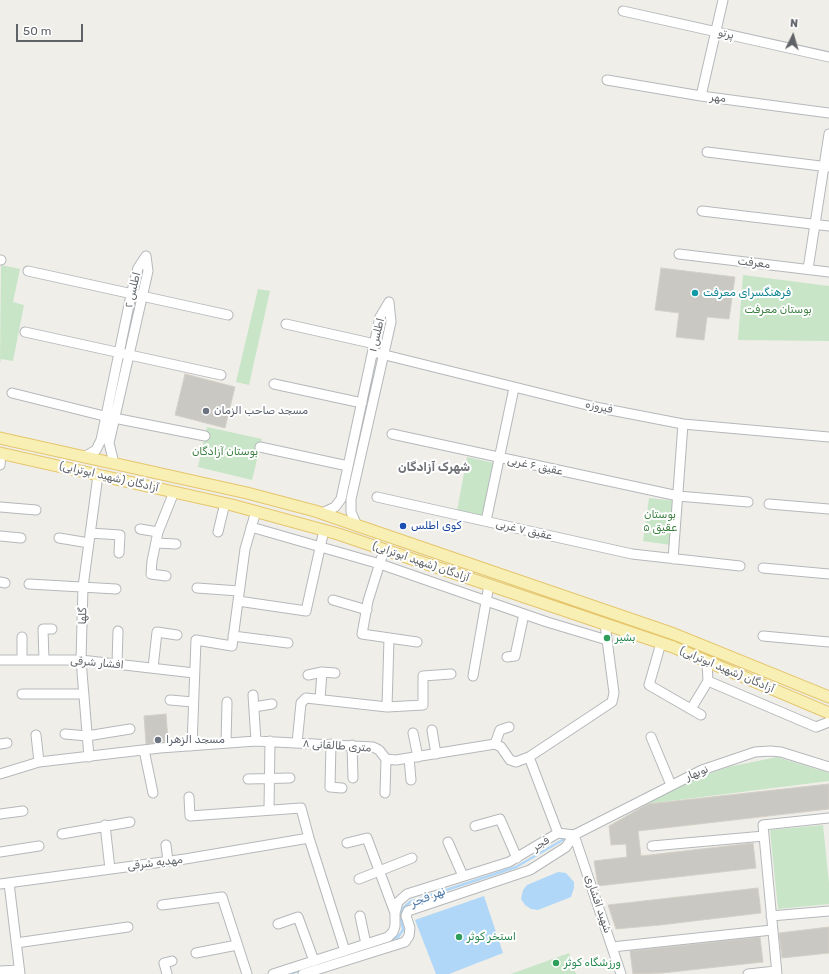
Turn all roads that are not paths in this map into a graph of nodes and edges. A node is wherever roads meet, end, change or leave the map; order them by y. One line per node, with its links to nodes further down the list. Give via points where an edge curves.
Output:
1 (723, 0): 3 (street)
2 (622, 11): 3 (street, پرتو)
3 (716, 32): 4 (street, پرتو); 6 (street)
4 (829, 57)
5 (607, 80): 6 (street, مهر)
6 (701, 96): 7 (street, مهر)
7 (829, 113)
8 (829, 134): 10 (street)
9 (707, 152): 10 (street)
10 (826, 166): 12 (street)
11 (702, 211): 12 (street)
12 (815, 224): 13 (street); 15 (street)
13 (829, 226)
14 (679, 254): 15 (street, معرفت)
15 (808, 269): 17 (street, معرفت)
16 (28, 271): 18 (street)
17 (829, 272)
18 (131, 295): 19 (street); 19 (street, اطلس ۲, via 138,268 146,256 148,271); 24 (street, اطلس ۲)
19 (143, 297): 20 (street); 26 (street, اطلس ۲)
20 (228, 315)
21 (286, 324): 23 (street, فیروزه)
22 (25, 332): 24 (street)
23 (374, 348): 25 (street, فیروزه); 25 (street, اطلس ۱, via 380,317 389,302 391,322); 31 (street, اطلس ۱)
24 (119, 353): 26 (street); 32 (street, اطلس ۲)
25 (384, 354): 29 (street, فیروزه); 59 (street, اطلس ۱, via 351,499 351,512)
26 (130, 356): 27 (street); 33 (street, اطلس ۲)
27 (221, 375)
28 (274, 384): 31 (street)
29 (514, 388): 34 (street, فیروزه); 42 (street)
30 (12, 393): 32 (street)
31 (362, 403): 44 (street, اطلس ۱)
32 (104, 416): 33 (street); 41 (street, اطلس ۲, via 101,440 96,450)
33 (115, 419): 36 (street); 43 (street, اطلس ۲, via 109,443)
34 (683, 424): 37 (street, فیروزه); 48 (street)
35 (392, 434): 42 (street, عقیق ۶ غربی)
36 (205, 436)
37 (829, 437)
38 (0, 438): 41 (main road, آزادگان (شهید ابوترابی))
39 (260, 447): 44 (street)
40 (0, 457): 45 (main road, آزادگان (شهید ابوترابی))
41 (84, 457): 43 (main road, آزادگان (شهید ابوترابی))
42 (499, 458): 48 (street, عقیق ۶ غربی); 58 (street)
43 (114, 463): 46 (main road, آزادگان (شهید ابوترابی))
44 (348, 466): 57 (street, اطلس ۱, via 341,499 335,507)
45 (98, 475): 47 (main road, آزادگان (شهید ابوترابی)); 65 (street, گلها)
46 (235, 490): 51 (main road); 57 (main road, آزادگان (شهید ابوترابی))
47 (174, 492): 51 (main road, آزادگان (شهید ابوترابی)); 63 (street)
48 (678, 496): 50 (street, عقیق ۶ غربی); 75 (street)
49 (377, 497): 58 (street, عقیق ۷ غربی)
50 (748, 502)
51 (228, 504): 56 (main road, آزادگان (شهید ابوترابی)); 64 (street)
52 (769, 504): 54 (street)
53 (0, 507): 55 (street)
54 (829, 509)
55 (36, 510)
56 (256, 511): 60 (street); 62 (main road, آزادگان (شهید ابوترابی))
57 (322, 514): 59 (main road, آزادگان (شهید ابوترابی))
58 (486, 521): 75 (street, عقیق ۷ غربی, via 632,554)
59 (357, 526): 123 (main road, آزادگان (شهید ابوترابی), via 674,634)
60 (251, 527): 72 (street); 86 (street)
61 (140, 529): 63 (street)
62 (324, 530): 72 (street); 73 (main road, آزادگان (شهید ابوترابی))
63 (158, 532): 70 (street)
64 (218, 532)
65 (90, 533): 69 (street, گلها); 74 (street, via 120,535)
66 (0, 536): 67 (street)
67 (21, 538)
68 (59, 538): 69 (street)
69 (89, 543): 83 (street, گلها)
70 (156, 543): 71 (street); 80 (street, via 151,574)
71 (176, 544)
72 (320, 546): 76 (street); 89 (street, via 306,611)
73 (384, 550): 76 (street); 82 (main road, آزادگان (شهید ابوترابی))
74 (119, 553)
75 (672, 559): 77 (street, عقیق ۷ غربی)
76 (380, 564): 88 (street); 90 (street)
77 (740, 566)
78 (764, 568): 79 (street)
79 (829, 574)
80 (166, 576)
81 (29, 584): 83 (street)
82 (489, 585): 88 (street); 92 (main road, آزادگان (شهید ابوترابی))
83 (83, 587): 85 (street); 109 (street, گلها)
84 (197, 588): 86 (street)
85 (116, 589)
86 (239, 591): 89 (street)
87 (333, 600): 90 (street)
88 (486, 600): 91 (street); 118 (street)
89 (238, 601): 96 (street)
90 (367, 610): 99 (street, via 362,634)
91 (524, 614): 100 (street); 105 (street, via 515,656)
92 (605, 624): 100 (street); 104 (main road, آزادگان (شهید ابوترابی))
93 (52, 629): 108 (street, via 43,629)
94 (118, 631): 111 (street)
95 (177, 635): 112 (street, via 157,632)
96 (233, 636): 103 (street); 113 (street, via 232,646 196,640)
97 (763, 636): 102 (street)
98 (22, 637): 107 (street)
99 (389, 638): 101 (street); 130 (street)
100 (607, 640): 155 (street, via 614,693 612,702)
101 (417, 642)
102 (829, 642)
103 (288, 643)
104 (661, 643): 110 (main road, آزادگان (شهید ابوترابی)); 131 (street, via 649,685)
105 (507, 657)
106 (0, 660): 107 (street, افشار شرقی)
107 (22, 660): 108 (street, افشار شرقی)
108 (44, 660): 109 (street, افشار شرقی)
109 (81, 660): 111 (street, افشار شرقی); 121 (street, گلها)
110 (707, 662): 119 (street); 132 (main road, آزادگان (شهید ابوترابی))
111 (117, 664): 112 (street, افشار شرقی)
112 (153, 668): 113 (street, افشار شرقی)
113 (194, 672): 126 (street)
114 (322, 672): 115 (street); 117 (street); 124 (street)
115 (335, 673)
116 (451, 674): 130 (street, via 423,676 423,705)
117 (308, 675)
118 (473, 676)
119 (708, 682): 131 (street); 134 (street, via 816,727)
120 (22, 694): 121 (street)
121 (84, 694): 141 (street, گلها)
122 (253, 695): 129 (street)
123 (829, 698)
124 (320, 699): 130 (street); 146 (street, via 306,698 301,702)
125 (170, 700): 126 (street)
126 (193, 702): 150 (street)
127 (227, 702): 145 (street)
128 (272, 704): 129 (street)
129 (254, 707): 143 (street)
130 (387, 707)
131 (691, 709): 133 (street)
132 (829, 713)
133 (701, 715)
134 (829, 722)
135 (509, 727): 148 (street, via 500,730)
136 (130, 729): 141 (street)
137 (432, 730): 152 (street)
138 (413, 733): 154 (street)
139 (65, 734): 141 (street)
140 (36, 735): 157 (street)
141 (87, 736): 153 (street, گلها)
142 (651, 737): 165 (street)
143 (256, 741): 144 (street, ۸ متری طالقانی); 145 (street, ۸ متری طالقانی)
144 (270, 742): 146 (street, ۸ متری طالقانی); 163 (street)
145 (226, 743): 150 (street, ۸ متری طالقانی)
146 (297, 743): 147 (street, ۸ متری طالقانی)
147 (331, 744): 149 (street, ۸ متری طالقانی); 166 (street, via 330,787)
148 (495, 744): 152 (street, ۸ متری طالقانی); 155 (street, via 501,747 510,760 516,762)
149 (352, 745): 156 (street, ۸ متری طالقانی, via 379,750); 161 (street)
150 (192, 746): 151 (street, ۸ متری طالقانی)
151 (144, 750): 153 (street, ۸ متری طالقانی); 167 (street)
152 (436, 754): 154 (street, ۸ متری طالقانی)
153 (89, 757): 157 (street, ۸ متری طالقانی)
154 (413, 757): 156 (street, ۸ متری طالقانی); 164 (street)
155 (529, 757): 177 (street)
156 (386, 759): 168 (street)
157 (40, 762): 159 (street, ۸ متری طالقانی)
158 (829, 767): 165 (street, نوبهار, via 781,752 755,752 702,770)
159 (0, 772)
160 (290, 778): 163 (street)
161 (353, 778)
162 (248, 779): 163 (street)
163 (270, 779): 170 (street)
164 (411, 780)
165 (671, 785): 179 (street, نوبهار)
166 (342, 788)
167 (153, 793)
168 (385, 793)
169 (189, 797): 170 (street, via 190,816)
170 (269, 809): 181 (street, via 301,808)
171 (23, 810): 172 (street)
172 (0, 814)
173 (829, 818): 180 (street, via 764,825)
174 (130, 822): 175 (street)
175 (105, 825): 178 (street); 191 (street)
176 (476, 826): 189 (street, via 500,819)
177 (558, 833): 179 (street, فجر); 189 (street, فجر)
178 (62, 834)
179 (574, 835): 207 (street, شهید افشاری); 218 (street, فجر, via 566,847 530,870 408,912 406,916 410,928 405,942)
180 (764, 836): 186 (street); 200 (street)
181 (309, 838): 190 (street, مهدیه شرقی); 208 (street)
182 (448, 842): 193 (street)
183 (347, 843): 192 (street, via 367,838)
184 (166, 845): 190 (street)
185 (39, 846): 187 (street)
186 (652, 846)
187 (0, 852)
188 (412, 858): 192 (street)
189 (517, 858): 193 (street, فجر)
190 (168, 861): 191 (street, مهدیه شرقی)
191 (110, 869): 195 (street, مهدیه شرقی)
192 (379, 871): 194 (street); 198 (street)
193 (463, 876): 198 (street, فجر, via 407,894 398,902)
194 (359, 879)
195 (4, 883): 204 (street)
196 (162, 906): 206 (street, via 222,897)
197 (829, 911): 200 (street)
198 (395, 912): 205 (street, فجر, via 393,932 388,937)
199 (360, 916): 205 (street)
200 (771, 916): 203 (street)
201 (278, 924): 211 (street, via 298,917)
202 (128, 927): 204 (street)
203 (772, 930): 207 (street); 214 (street)
204 (16, 943): 213 (street)
205 (366, 944): 208 (street, فجر)
206 (237, 945): 209 (street); 216 (street)
207 (612, 948): 219 (street, شهید افشاری)
208 (345, 951): 211 (street, فجر)
209 (196, 953)
210 (172, 961): 215 (street, via 164,963)
211 (314, 961): 217 (street, فجر)
212 (0, 971): 213 (street)
213 (20, 972)
214 (776, 972): 220 (street)
215 (167, 974)
216 (247, 974)
217 (273, 974)
218 (303, 974)
219 (621, 974)
220 (748, 974)

